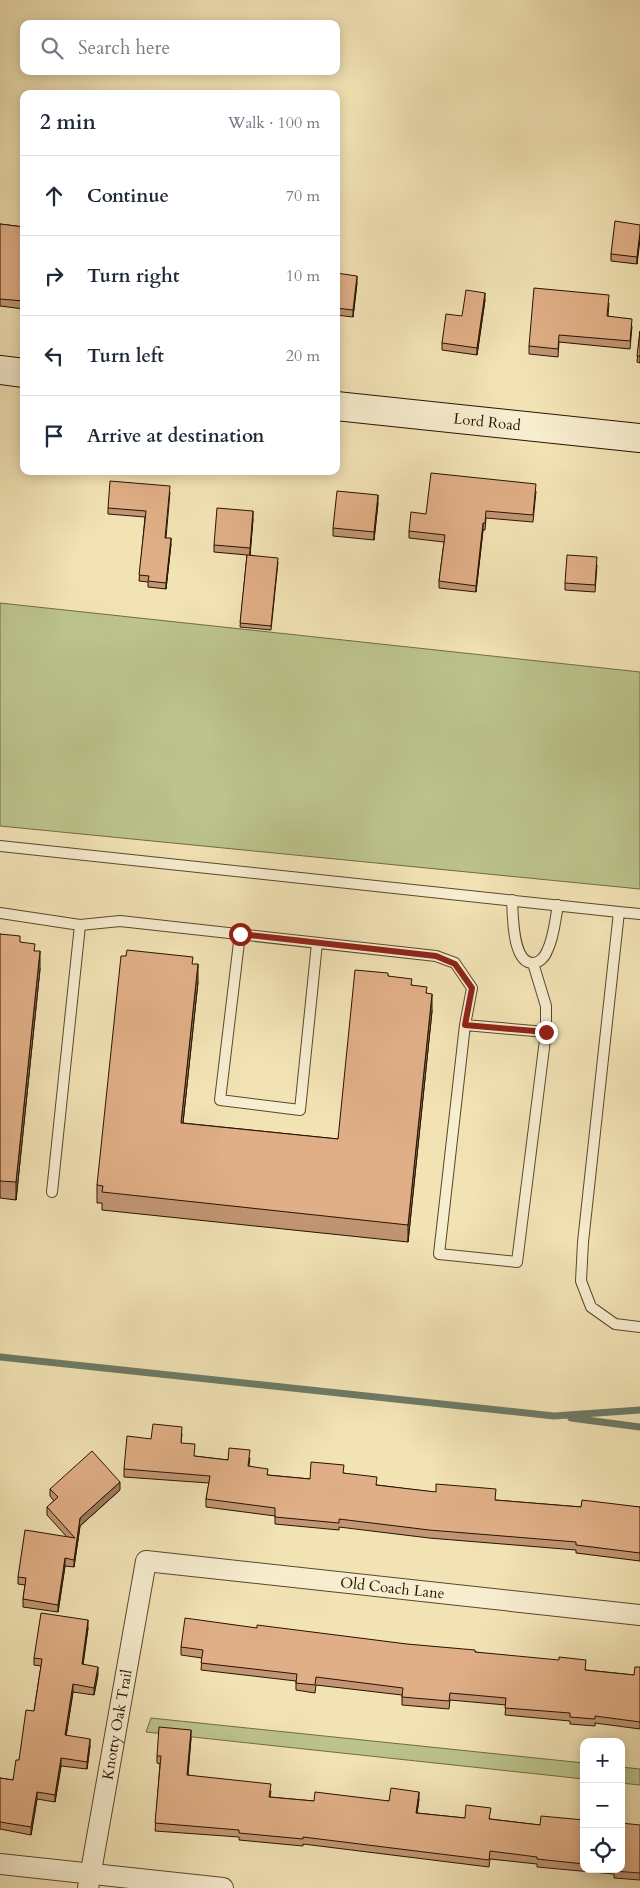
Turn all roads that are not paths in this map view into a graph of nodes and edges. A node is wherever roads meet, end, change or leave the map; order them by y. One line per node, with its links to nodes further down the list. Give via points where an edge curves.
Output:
1 (0, 370): 2 (street)
2 (20, 372)
3 (340, 406): 4 (street, Lord Road)
4 (640, 438)
5 (0, 846): 6 (lane)
6 (512, 900): 7 (lane); 14 (lane, via 516,944 525,961)
7 (558, 905): 8 (lane); 14 (lane, via 549,949)
8 (619, 912): 10 (lane); 18 (lane, via 581,1281 591,1307 615,1324)
9 (0, 913): 11 (lane)
10 (640, 914)
11 (80, 925): 12 (lane, via 120,921); 17 (lane)
12 (240, 934): 13 (lane); 13 (lane, via 220,1100 300,1110)
13 (317, 943): 15 (lane, via 436,956 455,964 472,988)
14 (533, 963): 16 (lane, via 546,1006)
15 (465, 1025): 16 (lane); 16 (lane, via 439,1254 517,1262)
16 (546, 1032)
17 (52, 1192)
18 (640, 1327)
19 (146, 1561): 20 (street, Old Coach Lane); 22 (street, Knotty Oak Trail)
20 (640, 1615)
21 (0, 1864): 22 (street)
22 (90, 1881): 23 (street)
23 (223, 1888)

